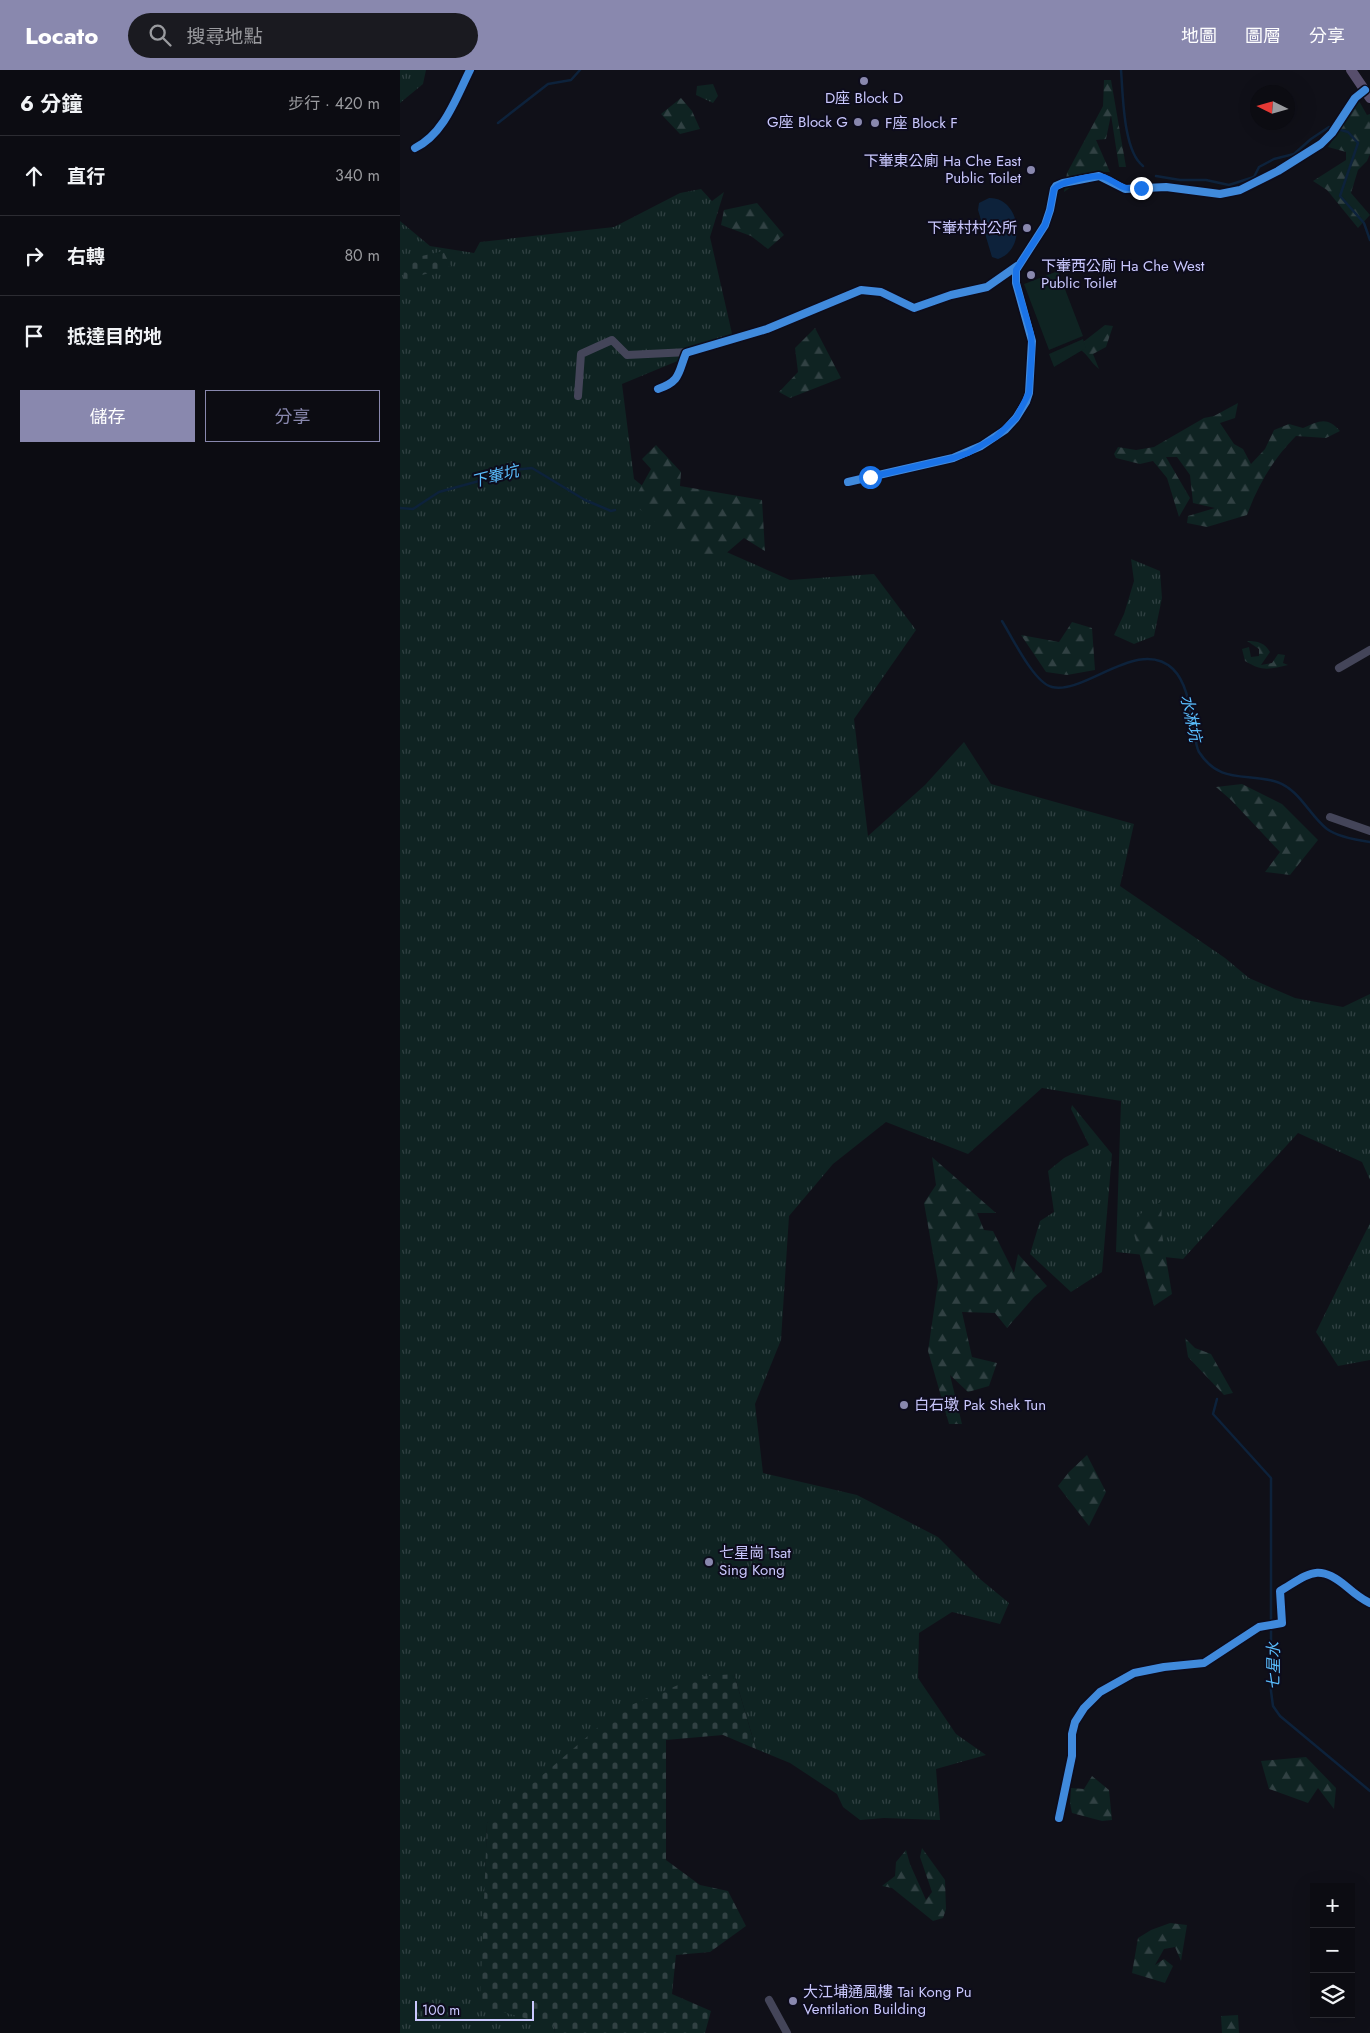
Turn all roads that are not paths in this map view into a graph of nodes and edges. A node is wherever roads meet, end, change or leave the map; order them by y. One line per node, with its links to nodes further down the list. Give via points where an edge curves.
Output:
1 (470, 70): 4 (street, via 434,134)
2 (1351, 70): 3 (main road)
3 (1367, 94): 5 (street, via 1350,104 1332,133 1313,150 1240,190 1220,194 1166,186 1125,189 1099,176 1059,184 1054,189 1045,225)
4 (414, 148)
5 (1017, 266): 6 (street, via 987,287 914,308 878,290 857,291 767,329); 9 (street, via 1016,282 1032,348 1029,393 1016,418 996,437 968,453)
6 (689, 352): 7 (street, via 678,377); 8 (street, via 627,355 612,340 581,354)
7 (658, 389)
8 (578, 396)
9 (848, 482)
10 (1370, 650): 11 (street)
11 (1339, 668)
12 (1330, 817): 13 (street)
13 (1370, 831)
14 (1370, 1603): 15 (street, via 1335,1577 1324,1573 1305,1576 1280,1591 1282,1623 1259,1627 1204,1663 1134,1673 1100,1692 1075,1722 1072,1756)
15 (1059, 1818)
16 (770, 2000): 17 (street)
17 (787, 2033)

